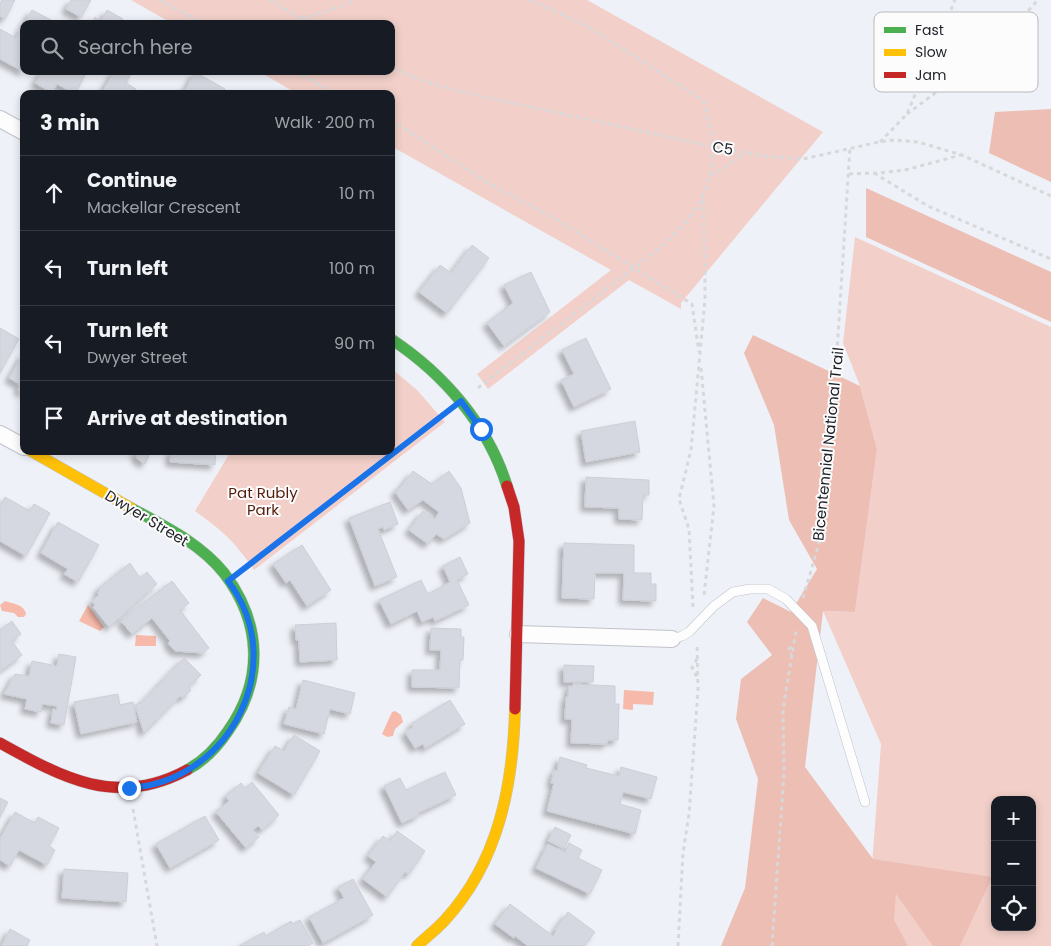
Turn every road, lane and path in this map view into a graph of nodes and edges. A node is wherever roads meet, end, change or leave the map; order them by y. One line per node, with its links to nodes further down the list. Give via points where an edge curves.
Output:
1 (159, 0): 10 (path)
2 (270, 0): 9 (path)
3 (353, 0): 9 (path)
4 (530, 0): 21 (path, via 589,27 704,101)
5 (955, 0): 7 (path)
6 (1038, 0): 8 (path)
7 (950, 12)
8 (1027, 12)
9 (302, 19)
10 (197, 20)
11 (395, 69): 21 (path, C5, via 439,86)
12 (302, 75): 13 (path)
13 (331, 90)
14 (916, 92): 16 (path)
15 (937, 92): 16 (path)
16 (907, 114): 20 (path)
17 (0, 119): 19 (street)
18 (395, 123): 31 (path, via 490,184 556,219)
19 (20, 130)
20 (879, 142): 22 (path, C5); 24 (path, C5, via 918,142)
21 (714, 147): 23 (path, C5); 27 (path)
22 (850, 147): 23 (path, C5, via 803,158); 26 (path, Bicentennial National Trail)
23 (745, 152): 27 (path)
24 (962, 155): 25 (path, via 905,170); 29 (path, C5)
25 (874, 173): 26 (path); 30 (path, via 928,206)
26 (849, 174): 41 (path, Bicentennial National Trail, via 822,533)
27 (710, 176): 28 (path)
28 (703, 194): 31 (path, via 681,228); 33 (path, via 706,266)
29 (1051, 196)
30 (1051, 259)
31 (633, 267): 33 (path, via 692,304); 34 (path)
32 (395, 341): 34 (street, via 437,374)
33 (700, 357): 42 (path, via 714,506 704,602); 42 (path, via 691,450 679,499 689,529)
34 (461, 401): 37 (path); 43 (street, via 493,450 510,492 519,536)
35 (0, 434): 36 (street)
36 (20, 445)
37 (395, 452)
38 (38, 455): 40 (street, Dwyer Street, via 184,537 211,559)
39 (391, 455): 40 (path)
40 (228, 581): 46 (street, Dwyer Street, via 248,617 254,650 253,680 243,708 228,734 195,767 168,781)
41 (799, 613): 42 (lane, via 786,599 768,589 750,589 733,592); 47 (lane, via 812,626); 51 (path, Bicentennial National Trail, via 783,709 784,773)
42 (696, 625): 44 (lane); 50 (path, via 698,690)
43 (518, 634): 44 (street); 49 (street, via 514,747 507,796 493,841 472,883 444,920)
44 (672, 639)
45 (0, 743): 46 (street, Dwyer Street, via 52,772 86,784)
46 (129, 788): 48 (path)
47 (865, 802)
48 (157, 946)
49 (417, 946)
50 (678, 946)
51 (772, 946)

